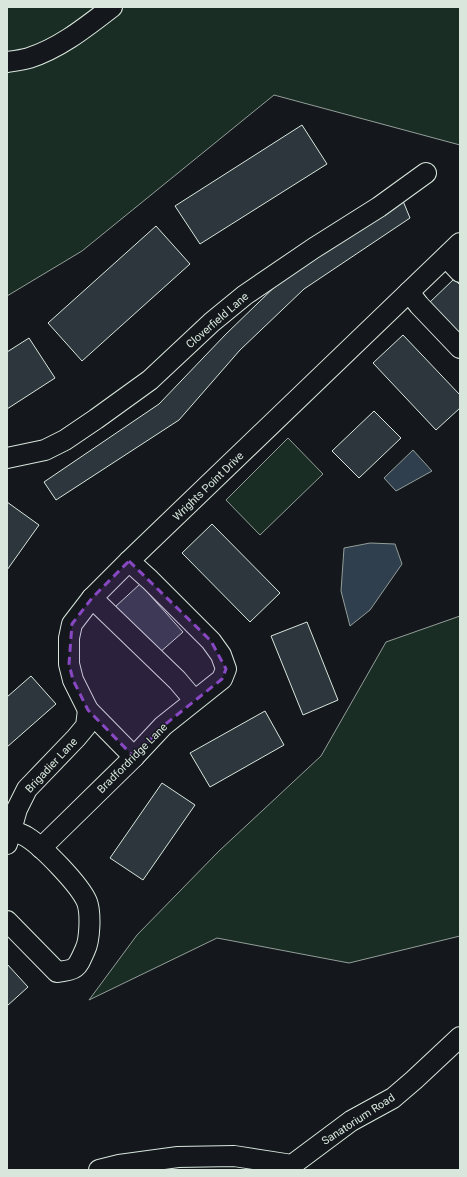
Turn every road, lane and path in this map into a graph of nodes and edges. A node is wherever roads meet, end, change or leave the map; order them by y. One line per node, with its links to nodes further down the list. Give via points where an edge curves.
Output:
1 (112, 7): 2 (street, via 64,41 28,58)
2 (7, 62)
3 (426, 173): 9 (street, Cloverfield Lane, via 245,295 150,380 96,419 45,450)
4 (460, 242): 5 (street, Wrights Point Drive)
5 (446, 257): 6 (street); 7 (street, Wrights Point Drive)
6 (460, 272)
7 (409, 292): 8 (street); 10 (street, Wrights Point Drive)
8 (460, 348)
9 (7, 458)
10 (129, 561): 11 (street, Wrights Point Drive); 12 (street, Bradfordridge Lane, via 211,641 221,655 226,669 222,679)
11 (92, 598): 12 (street, via 177,680); 13 (street, Wrights Point Drive, via 72,624 69,638 69,664 73,680)
12 (194, 700): 14 (street, Bradfordridge Lane, via 162,726)
13 (88, 710): 14 (street, Wrights Point Drive); 15 (street, Brigadier Lane, via 86,726 27,789 17,809)
14 (134, 757): 16 (street, Bradfordridge Lane)
15 (9, 837): 16 (street, via 27,837)
16 (42, 848): 17 (street, via 82,891 88,904 87,946 79,964 71,971 57,972)
17 (7, 921)
18 (460, 1037): 19 (street, Sanatorium Road, via 393,1098 351,1121)
19 (291, 1167): 20 (street, Sanatorium Road, via 234,1156 178,1157)
20 (120, 1168): 21 (street, Sanatorium Road)
21 (99, 1170)

